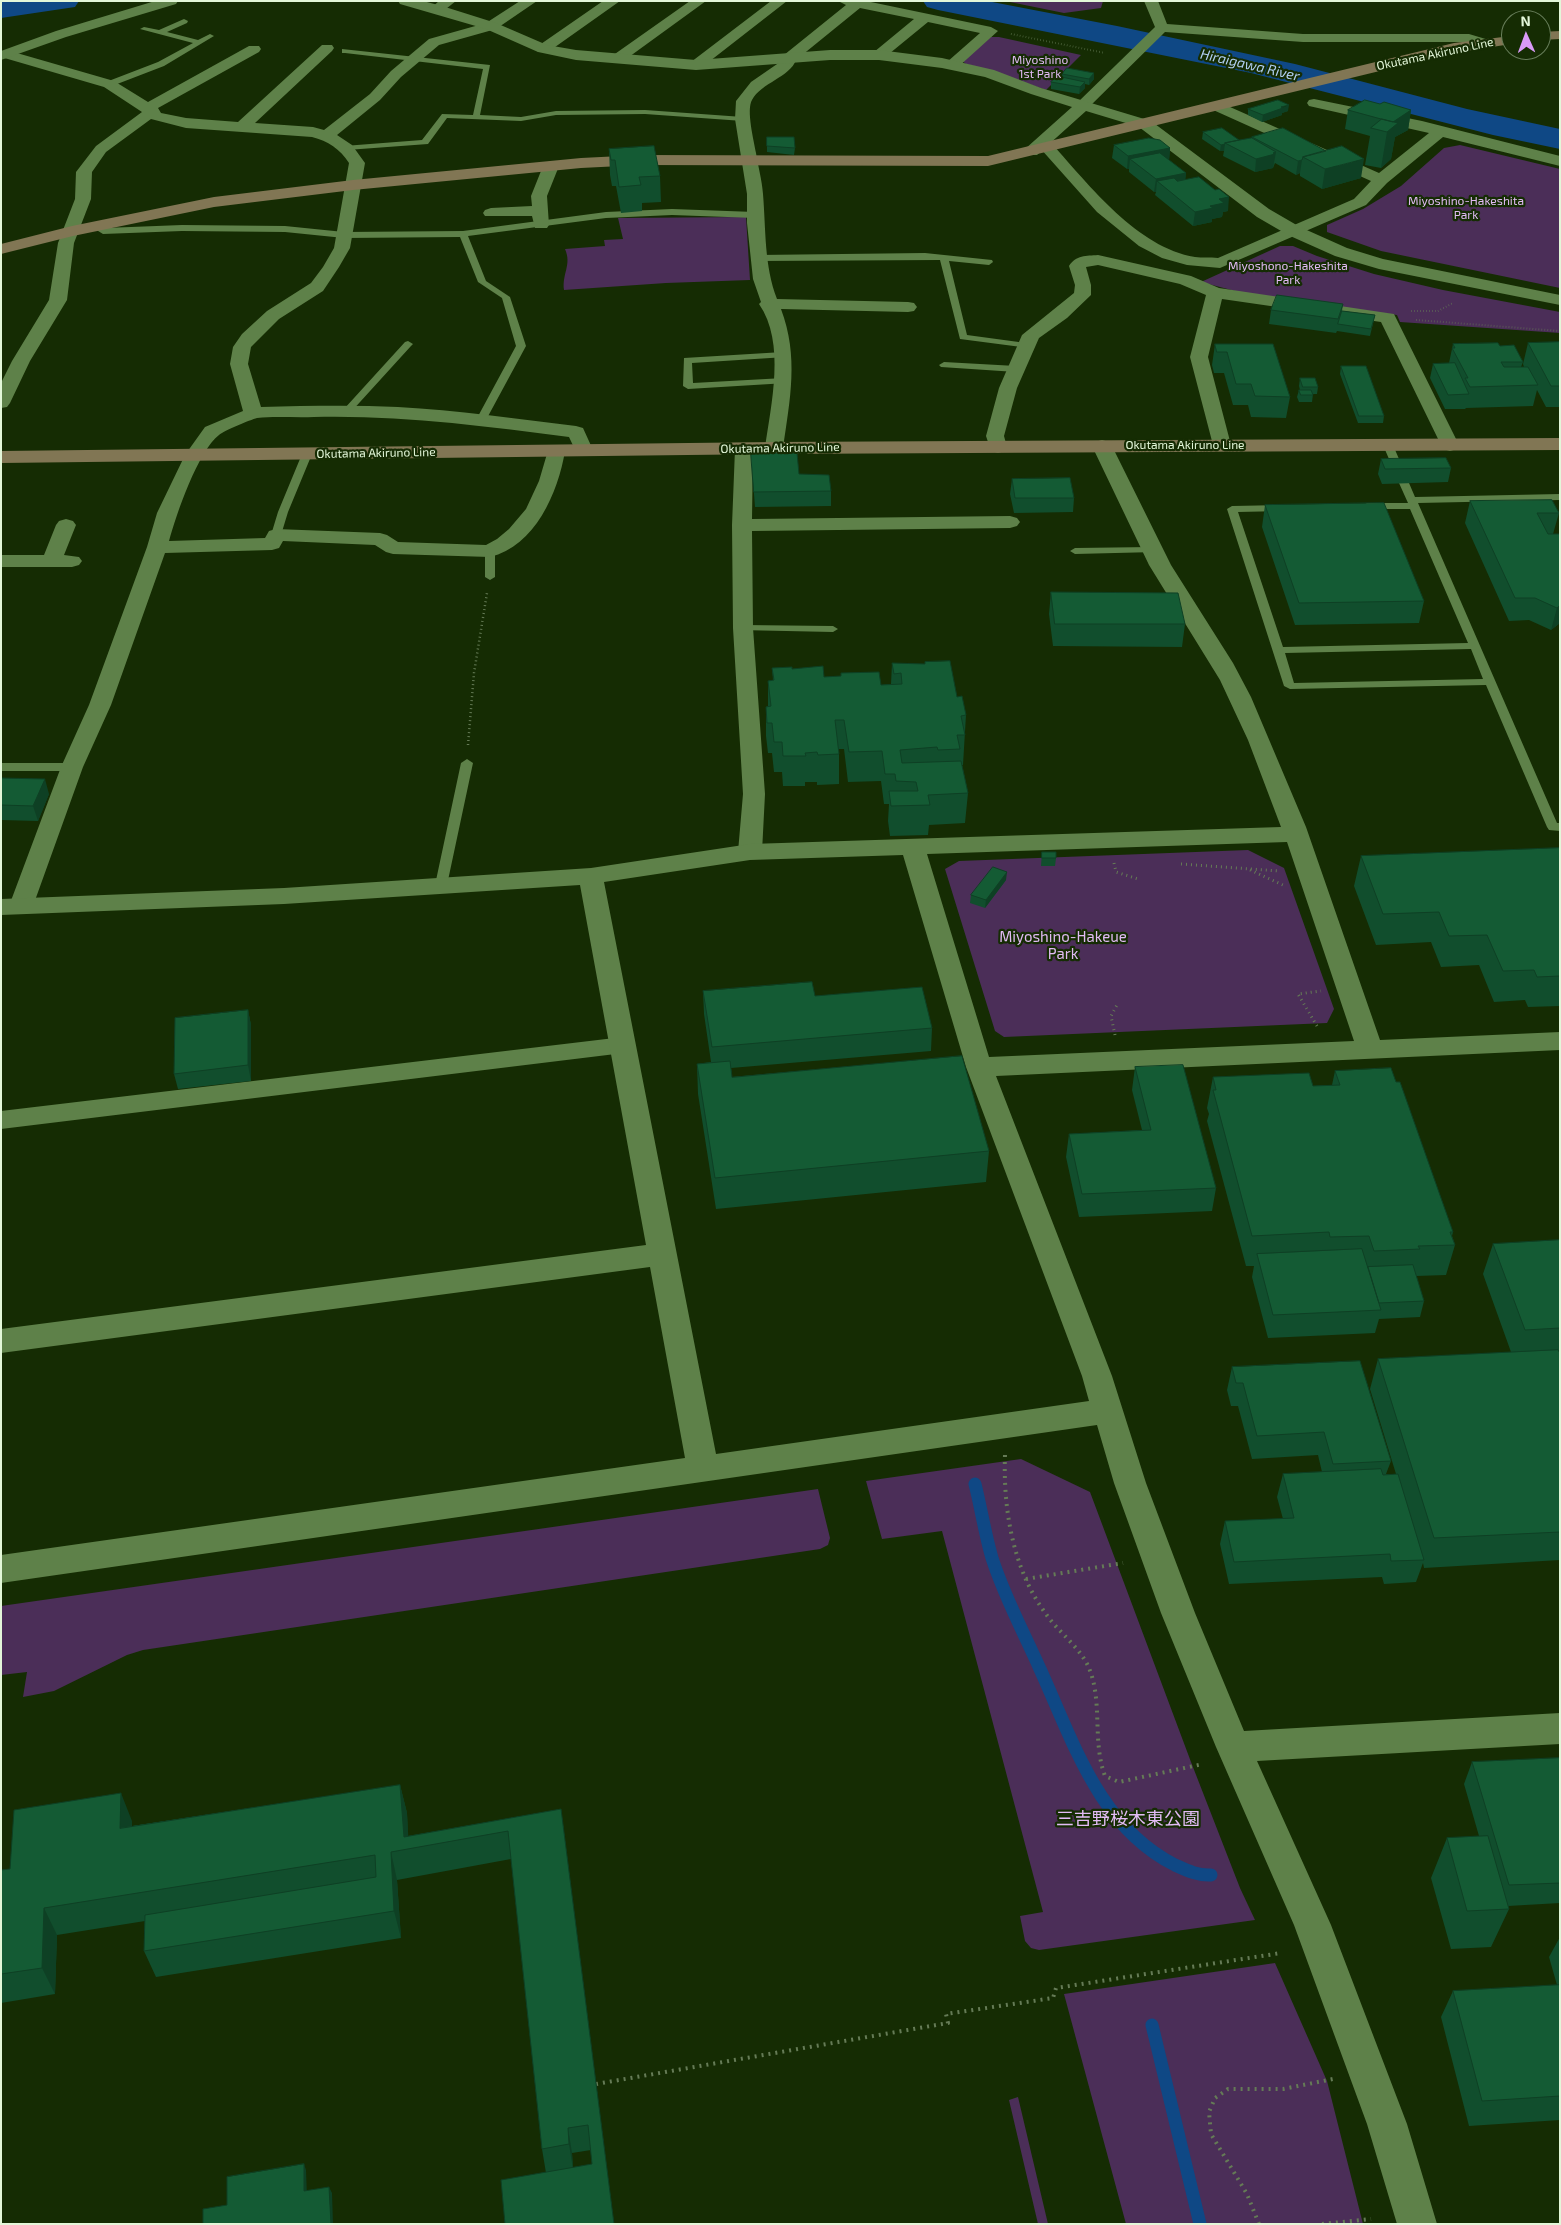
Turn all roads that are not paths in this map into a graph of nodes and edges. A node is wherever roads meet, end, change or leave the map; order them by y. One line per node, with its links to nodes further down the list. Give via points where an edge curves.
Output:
1 (171, 1): 24 (street)
2 (405, 1): 9 (street)
3 (530, 1): 12 (street)
4 (613, 1): 22 (street)
5 (699, 1): 28 (street)
6 (780, 1): 29 (street)
7 (1151, 1): 14 (street)
8 (851, 2): 10 (street); 26 (street)
9 (443, 5): 12 (street)
10 (926, 17): 25 (street); 30 (street, via 991,32)
11 (184, 20): 15 (lane)
12 (491, 26): 22 (street); 27 (street, via 434,42)
13 (144, 29): 15 (lane)
14 (1161, 29): 19 (street, via 1303,38 1469,38); 33 (street)
15 (159, 33): 18 (lane)
16 (210, 36): 18 (lane)
17 (1501, 41): 19 (main road, Okutama Akiruno Line)
18 (199, 42): 31 (lane, via 161,64)
19 (1484, 43): 34 (main road, Okutama Akiruno Line)
20 (327, 48): 39 (street)
21 (254, 49): 35 (street, via 151,106)
22 (542, 49): 28 (street)
23 (345, 51): 27 (lane)
24 (3, 53): 31 (street)
25 (879, 55): 26 (street); 30 (street)
26 (789, 58): 29 (street); 37 (street, via 782,68 768,76 743,100)
27 (412, 60): 36 (lane, via 488,67); 41 (street, via 375,97)
28 (617, 60): 29 (street)
29 (696, 65)
30 (952, 65): 33 (street, via 989,73)
31 (109, 84): 35 (street)
32 (1314, 102): 40 (street)
33 (1082, 106): 38 (street); 44 (street)
34 (1216, 106): 38 (main road); 48 (street)
35 (150, 112): 39 (street, via 186,123); 54 (street, via 101,149 84,172 83,199)
36 (476, 117): 37 (lane, via 521,119 556,113 645,112); 42 (lane, via 445,116 425,142)
37 (743, 119): 46 (street)
38 (1146, 124): 43 (main road); 55 (street, via 1263,213)
39 (242, 127): 41 (street)
40 (1440, 132): 45 (street); 48 (street)
41 (327, 136): 42 (street)
42 (347, 148): 49 (street, via 357,163)
43 (1048, 148): 44 (main road); 55 (street, via 1122,227 1182,261 1220,263)
44 (1031, 152): 46 (main road, via 970,162)
45 (1560, 160)
46 (750, 161): 47 (main road, via 641,160); 51 (street)
47 (551, 166): 49 (main road); 52 (street, via 539,196)
48 (1381, 180): 55 (street, via 1360,202)
49 (353, 185): 53 (main road, via 214,202); 57 (street)
50 (491, 213): 52 (street)
51 (755, 215): 52 (lane, via 663,213); 60 (street)
52 (540, 218): 56 (lane)
53 (94, 226): 54 (main road); 57 (lane, via 104,231 285,229)
54 (72, 231): 58 (main road); 72 (street, via 66,243 58,300 21,361)
55 (1294, 232): 63 (street, via 1379,264)
56 (463, 234): 57 (lane); 75 (lane, via 482,282 506,297 521,346)
57 (344, 235): 74 (street, via 342,248 317,287 273,315 242,347 239,364)
58 (1, 249)
59 (944, 257): 60 (lane); 61 (lane); 67 (lane, via 963,337)
60 (758, 258): 64 (street)
61 (988, 262)
62 (1215, 293): 67 (street, via 1185,280 1098,260 1083,261 1077,266 1083,285 1082,295 1031,335); 77 (street, via 1199,357); 79 (street, via 1392,318)
63 (1560, 300)
64 (768, 304): 65 (street); 68 (street, via 778,325)
65 (908, 307)
66 (408, 344): 73 (lane)
67 (1026, 346): 70 (street)
68 (783, 355): 71 (street); 71 (lane, via 687,360 688,386)
69 (944, 365): 70 (lane)
70 (1016, 369): 81 (street, via 995,436)
71 (784, 381): 82 (street)
72 (1, 403)
73 (347, 411): 74 (street); 75 (street)
74 (253, 413): 87 (street, via 212,431)
75 (481, 420): 85 (street, via 576,432)
76 (1560, 444): 79 (main road, Okutama Akiruno Line)
77 (1222, 445): 78 (main road, Okutama Akiruno Line); 80 (main road, Okutama Akiruno Line)
78 (1388, 445): 79 (main road, Okutama Akiruno Line); 90 (lane)
79 (1450, 445)
80 (1102, 446): 81 (main road, Okutama Akiruno Line); 98 (street)
81 (998, 447): 82 (main road, Okutama Akiruno Line)
82 (774, 448): 83 (main road, Okutama Akiruno Line)
83 (744, 449): 85 (main road, Okutama Akiruno Line); 95 (street)
84 (556, 450): 85 (main road, Okutama Akiruno Line); 86 (main road, Okutama Akiruno Line); 99 (street, via 554,466 541,501 529,521 503,545)
85 (584, 450)
86 (307, 454): 87 (main road, Okutama Akiruno Line); 96 (lane, via 282,512)
87 (194, 455): 88 (main road, Okutama Akiruno Line); 97 (street, via 167,513)
88 (1, 456)
89 (1560, 497): 90 (lane)
90 (1413, 503): 91 (lane); 107 (lane)
91 (1356, 507)
92 (1299, 508): 108 (lane, via 1232,509)
93 (1010, 522): 95 (street)
94 (66, 525): 102 (street)
95 (742, 526): 105 (street)
96 (276, 535): 97 (street, via 272,544); 99 (street, via 380,539 393,548)
97 (157, 546): 112 (street, via 100,705)
98 (1152, 550): 100 (lane); 114 (street, via 1213,645 1240,696)
99 (490, 551): 104 (lane)
100 (1075, 551)
101 (1, 561): 102 (street)
102 (51, 561): 103 (street)
103 (72, 561)
104 (490, 578)
105 (743, 628): 106 (lane); 116 (street, via 754,794)
106 (833, 629)
107 (1474, 646): 108 (lane); 109 (lane)
108 (1278, 650): 109 (lane, via 1290,686)
109 (1490, 682): 113 (lane, via 1553,827)
110 (467, 762): 118 (lane)
111 (1, 767): 112 (lane)
112 (72, 767): 119 (street)
113 (1560, 827)
114 (1296, 834): 115 (street); 122 (street)
115 (913, 847): 116 (street); 123 (street)
116 (750, 852): 117 (street)
117 (591, 876): 118 (street); 121 (street)
118 (441, 885): 119 (street, via 284,896)
119 (11, 907)
120 (1560, 1041): 122 (street)
121 (623, 1046): 124 (street); 125 (street)
122 (1370, 1049): 123 (street)
123 (979, 1067): 127 (street)
124 (1, 1120)
125 (662, 1254): 126 (street); 128 (street)
126 (1, 1341)
127 (1108, 1412): 128 (street); 131 (street, via 1168,1585)
128 (703, 1469): 129 (street)
129 (1, 1569)
130 (1560, 1728): 131 (street)
131 (1233, 1747): 132 (street, via 1316,1934 1387,2124)
132 (1418, 2224)

